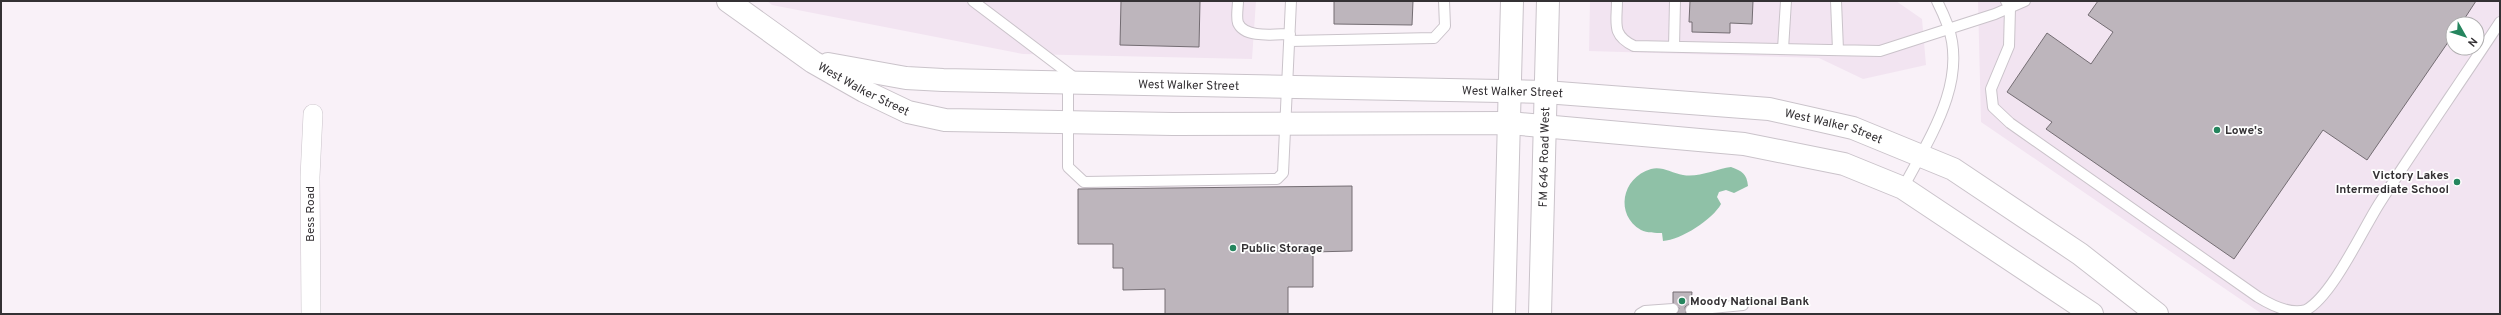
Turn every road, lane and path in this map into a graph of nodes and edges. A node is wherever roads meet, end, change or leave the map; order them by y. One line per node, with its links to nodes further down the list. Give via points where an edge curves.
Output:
1 (728, 1): 21 (street, West Walker Street)
2 (973, 1): 22 (lane)
3 (1238, 1): 17 (lane, via 1237,22 1242,29 1252,33)
4 (1291, 1): 17 (lane)
5 (1444, 1): 17 (lane, via 1444,26 1434,38)
6 (1512, 1): 24 (street)
7 (1548, 1): 25 (street, FM 646 Road West)
8 (1617, 1): 18 (lane, via 1616,31 1622,40 1634,46)
9 (1675, 1): 18 (lane)
10 (1786, 1): 19 (lane)
11 (1836, 1): 20 (lane)
12 (1937, 1): 16 (lane)
13 (2025, 1): 14 (lane)
14 (2008, 5): 15 (lane, via 2009,46 1991,89 1993,107 2010,124 2258,297 2283,311 2304,311 2317,302 2349,256 2378,205); 16 (lane)
15 (2500, 22)
16 (1949, 27): 20 (lane, via 1880,50); 31 (lane, via 1952,48 1950,87 1943,112)
17 (1290, 37): 23 (lane)
18 (1674, 47): 19 (lane)
19 (1783, 49): 20 (lane)
20 (1838, 50)
21 (813, 62): 22 (street, West Walker Street, via 906,78); 27 (street, West Walker Street, via 908,112 945,120)
22 (1074, 83): 23 (street, West Walker Street); 27 (lane)
23 (1288, 86): 24 (street, West Walker Street); 29 (lane)
24 (1510, 91): 25 (street, West Walker Street); 28 (street)
25 (1545, 92): 30 (street, FM 646 Road West); 31 (street, West Walker Street, via 1768,109 1853,128)
26 (313, 114): 36 (street, Bess Road, via 310,177)
27 (1066, 123): 29 (street, West Walker Street); 29 (lane, via 1068,167 1084,182 1277,179 1283,173)
28 (1509, 123): 29 (street, West Walker Street); 30 (street, West Walker Street); 37 (street)
29 (1286, 125)
30 (1545, 125): 32 (street, West Walker Street, via 1744,144 1844,164); 38 (street, FM 646 Road West)
31 (1920, 156): 32 (lane); 41 (street, West Walker Street, via 1953,169 2074,250)
32 (1903, 188): 40 (street, West Walker Street)
33 (1743, 306): 35 (lane)
34 (1673, 309): 39 (lane, via 1645,311)
35 (1691, 310)
36 (311, 314)
37 (1504, 314)
38 (1540, 314)
39 (1640, 314)
40 (2092, 314)
41 (2157, 314)

